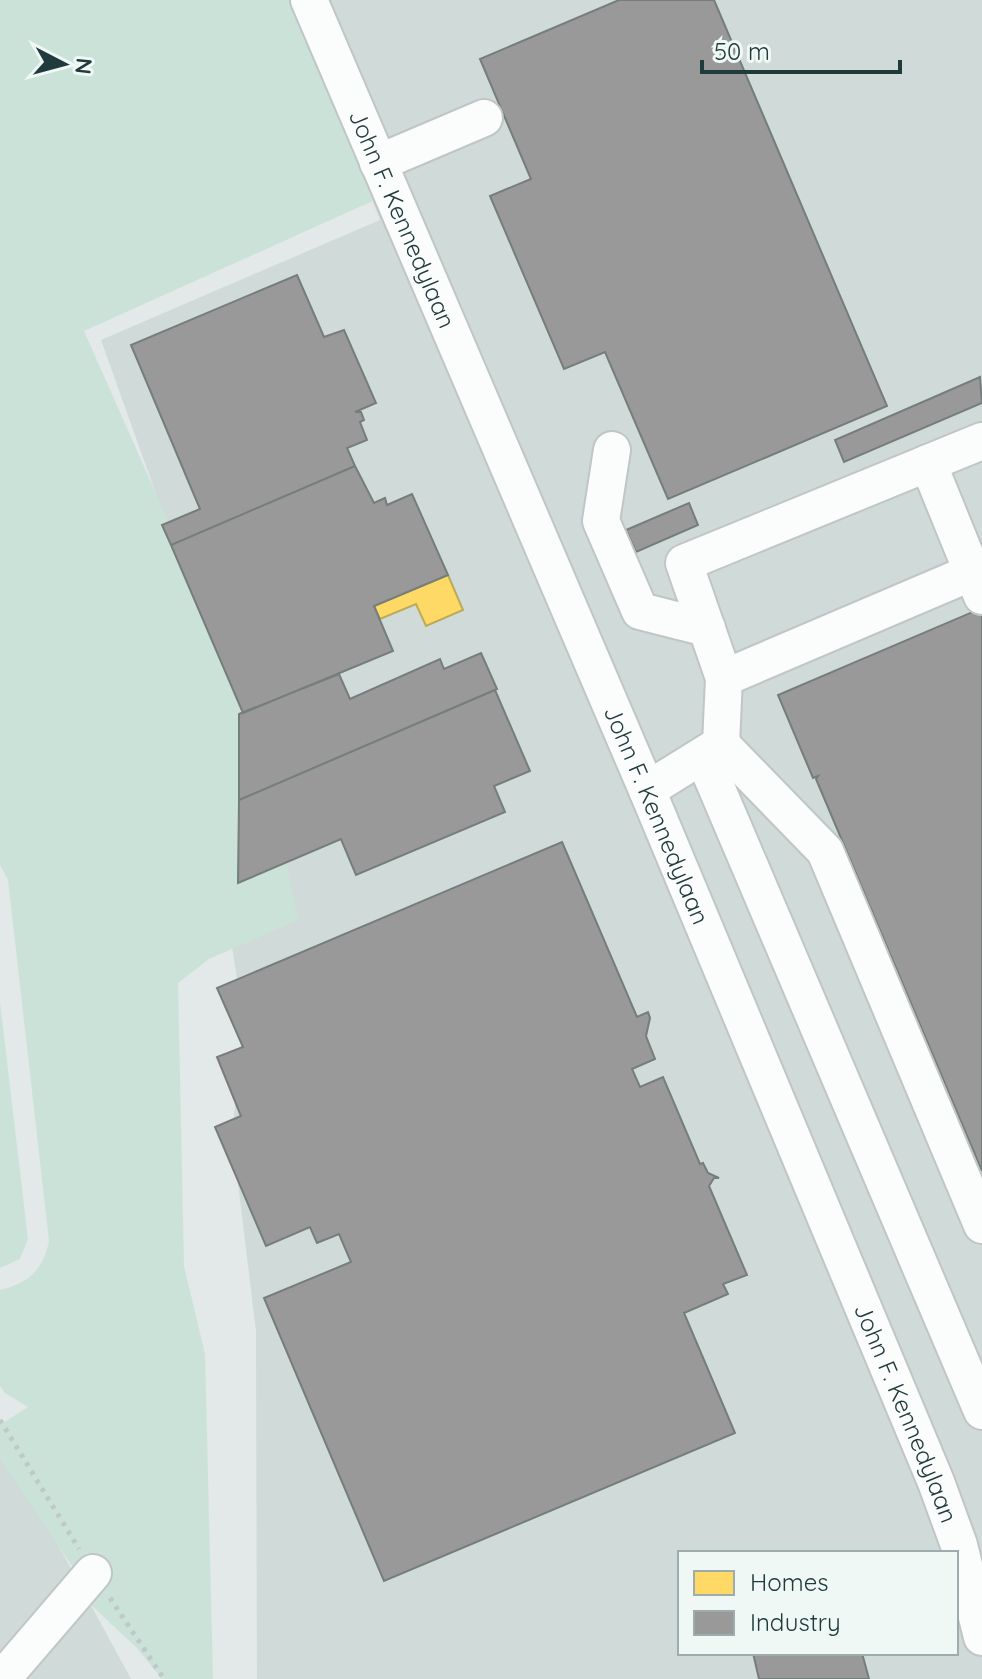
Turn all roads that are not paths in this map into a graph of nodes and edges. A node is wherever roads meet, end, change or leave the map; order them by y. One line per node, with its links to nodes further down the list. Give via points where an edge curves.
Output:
1 (309, 0): 3 (street, John F. Kennedylaan)
2 (484, 118): 3 (street)
3 (378, 163): 11 (street, John F. Kennedylaan)
4 (982, 441): 6 (street)
5 (612, 450): 8 (street, via 601,521 640,611)
6 (928, 463): 7 (street); 8 (street, via 684,563)
7 (979, 579): 9 (street)
8 (707, 628): 9 (street)
9 (724, 678): 10 (street)
10 (712, 750): 11 (street); 12 (street, via 825,851); 13 (street)
11 (647, 790): 14 (street, John F. Kennedylaan, via 936,1482)
12 (982, 1225)
13 (982, 1411)
14 (943, 1549)
15 (93, 1573): 18 (street)
16 (958, 1583): 17 (street, John F. Kennedylaan)
17 (982, 1637)
18 (2, 1679)

